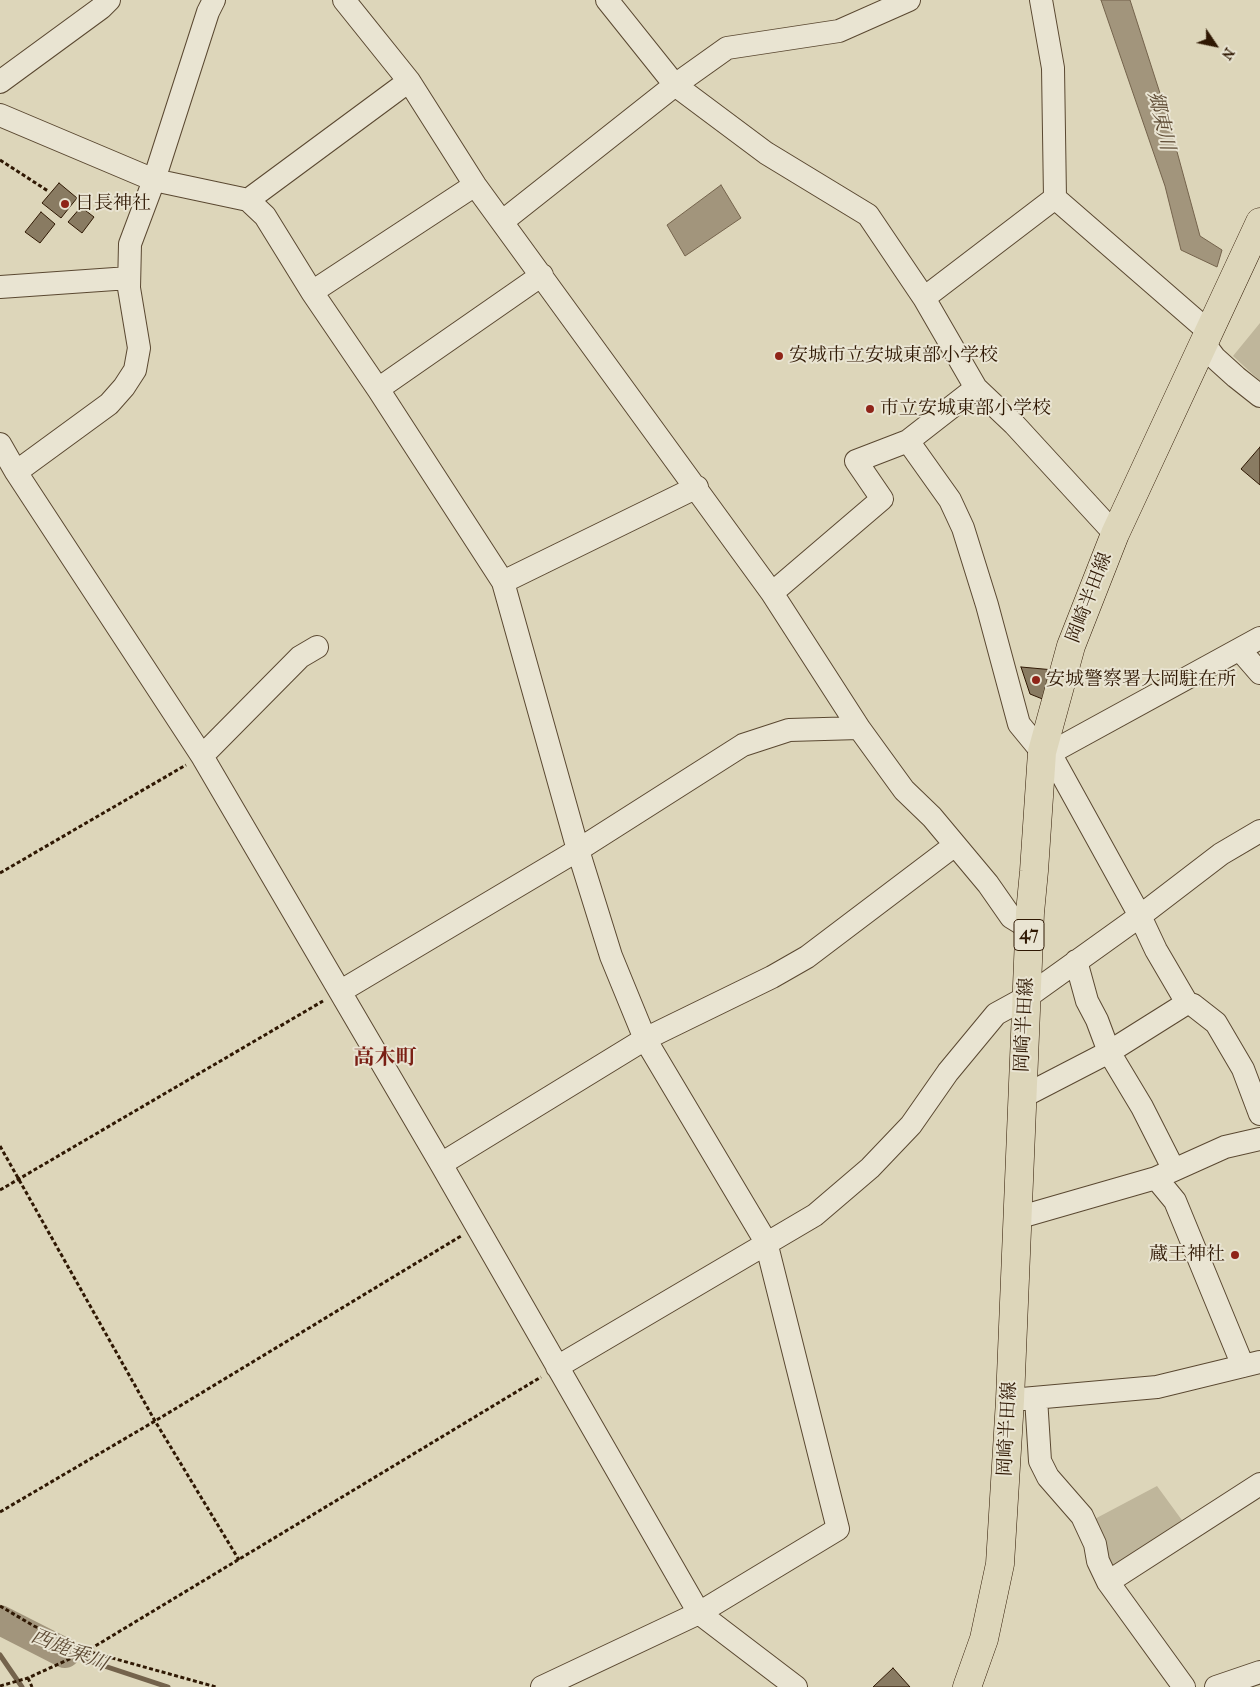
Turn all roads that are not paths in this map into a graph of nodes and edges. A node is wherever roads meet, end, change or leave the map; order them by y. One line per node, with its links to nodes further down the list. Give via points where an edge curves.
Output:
1 (214, 0): 11 (street)
2 (607, 0): 9 (street)
3 (909, 0): 9 (street, via 839,31 727,48)
4 (1041, 0): 13 (street, via 1053,68)
5 (349, 2): 7 (street)
6 (102, 3): 8 (street)
7 (409, 81): 12 (street); 14 (street)
8 (0, 82)
9 (675, 84): 15 (street); 21 (street, via 766,153 868,215)
10 (0, 115): 11 (street)
11 (154, 180): 14 (street); 18 (street, via 130,244)
12 (475, 185): 15 (street); 20 (street)
13 (1055, 198): 21 (street); 22 (street)
14 (248, 200): 20 (street, via 265,216)
15 (503, 221): 17 (street)
16 (1257, 235): 22 (main road, 岡崎半田線 / 47)
17 (542, 276): 24 (street); 29 (street)
18 (129, 278): 19 (street); 28 (street, via 139,348 135,370 109,404)
19 (0, 287)
20 (312, 292): 24 (street)
21 (924, 298): 23 (street)
22 (1206, 337): 25 (street, via 1215,358); 30 (main road, 岡崎半田線 / 47)
23 (976, 388): 26 (street); 30 (street, via 1014,424)
24 (378, 389): 31 (street)
25 (1260, 396)
26 (908, 441): 32 (street, via 856,461 882,499); 38 (street, via 950,500 964,528 1019,724)
27 (0, 444): 28 (street)
28 (16, 472): 39 (street)
29 (697, 487): 31 (street); 32 (street)
30 (1115, 534): 38 (main road, 岡崎半田線 / 47, via 1071,646)
31 (503, 582): 42 (street)
32 (772, 593): 37 (street)
33 (1260, 638): 35 (street)
34 (317, 647): 39 (street, via 300,656)
35 (1240, 650): 36 (street); 38 (street)
36 (1260, 673)
37 (859, 728): 41 (street, via 904,790); 42 (street, via 789,730 742,745)
38 (1046, 753): 43 (street); 44 (main road, 岡崎半田線 / 47)
39 (202, 756): 46 (street)
40 (1260, 831): 43 (street, via 1221,854)
41 (955, 845): 44 (street, via 1011,917); 49 (street, via 807,957)
42 (578, 850): 46 (street); 49 (street, via 611,956)
43 (1140, 916): 45 (street); 48 (street)
44 (1029, 928): 47 (main road, 岡崎半田線 / 47)
45 (1076, 961): 47 (street); 50 (street, via 1087,1001)
46 (341, 991): 54 (street)
47 (1027, 998): 51 (main road, 岡崎半田線 / 47); 57 (street, via 996,1014 948,1072 911,1125 870,1168 815,1215)
48 (1187, 1003): 50 (street); 52 (street, via 1216,1023 1243,1069)
49 (645, 1039): 54 (street); 57 (street)
50 (1108, 1052): 51 (street); 55 (street, via 1142,1107)
51 (1022, 1097): 56 (main road, 岡崎半田線 / 47)
52 (1260, 1114)
53 (1260, 1139): 55 (street, via 1225,1147)
54 (441, 1164): 59 (street)
55 (1165, 1174): 56 (street); 58 (street)
56 (1017, 1218): 60 (main road, 岡崎半田線 / 47)
57 (766, 1242): 59 (street); 63 (street, via 838,1529)
58 (1251, 1364): 60 (street, via 1157,1387)
59 (557, 1368): 63 (street)
60 (1023, 1399): 62 (street, via 1040,1461 1048,1477 1082,1516); 67 (main road, 岡崎半田線 / 47, via 1000,1564 984,1639)
61 (1260, 1484): 62 (street)
62 (1108, 1582): 68 (street)
63 (699, 1613): 65 (street); 66 (street)
64 (1260, 1672): 69 (street)
65 (542, 1687)
66 (796, 1687)
67 (967, 1687)
68 (1184, 1687)
69 (1216, 1687)

